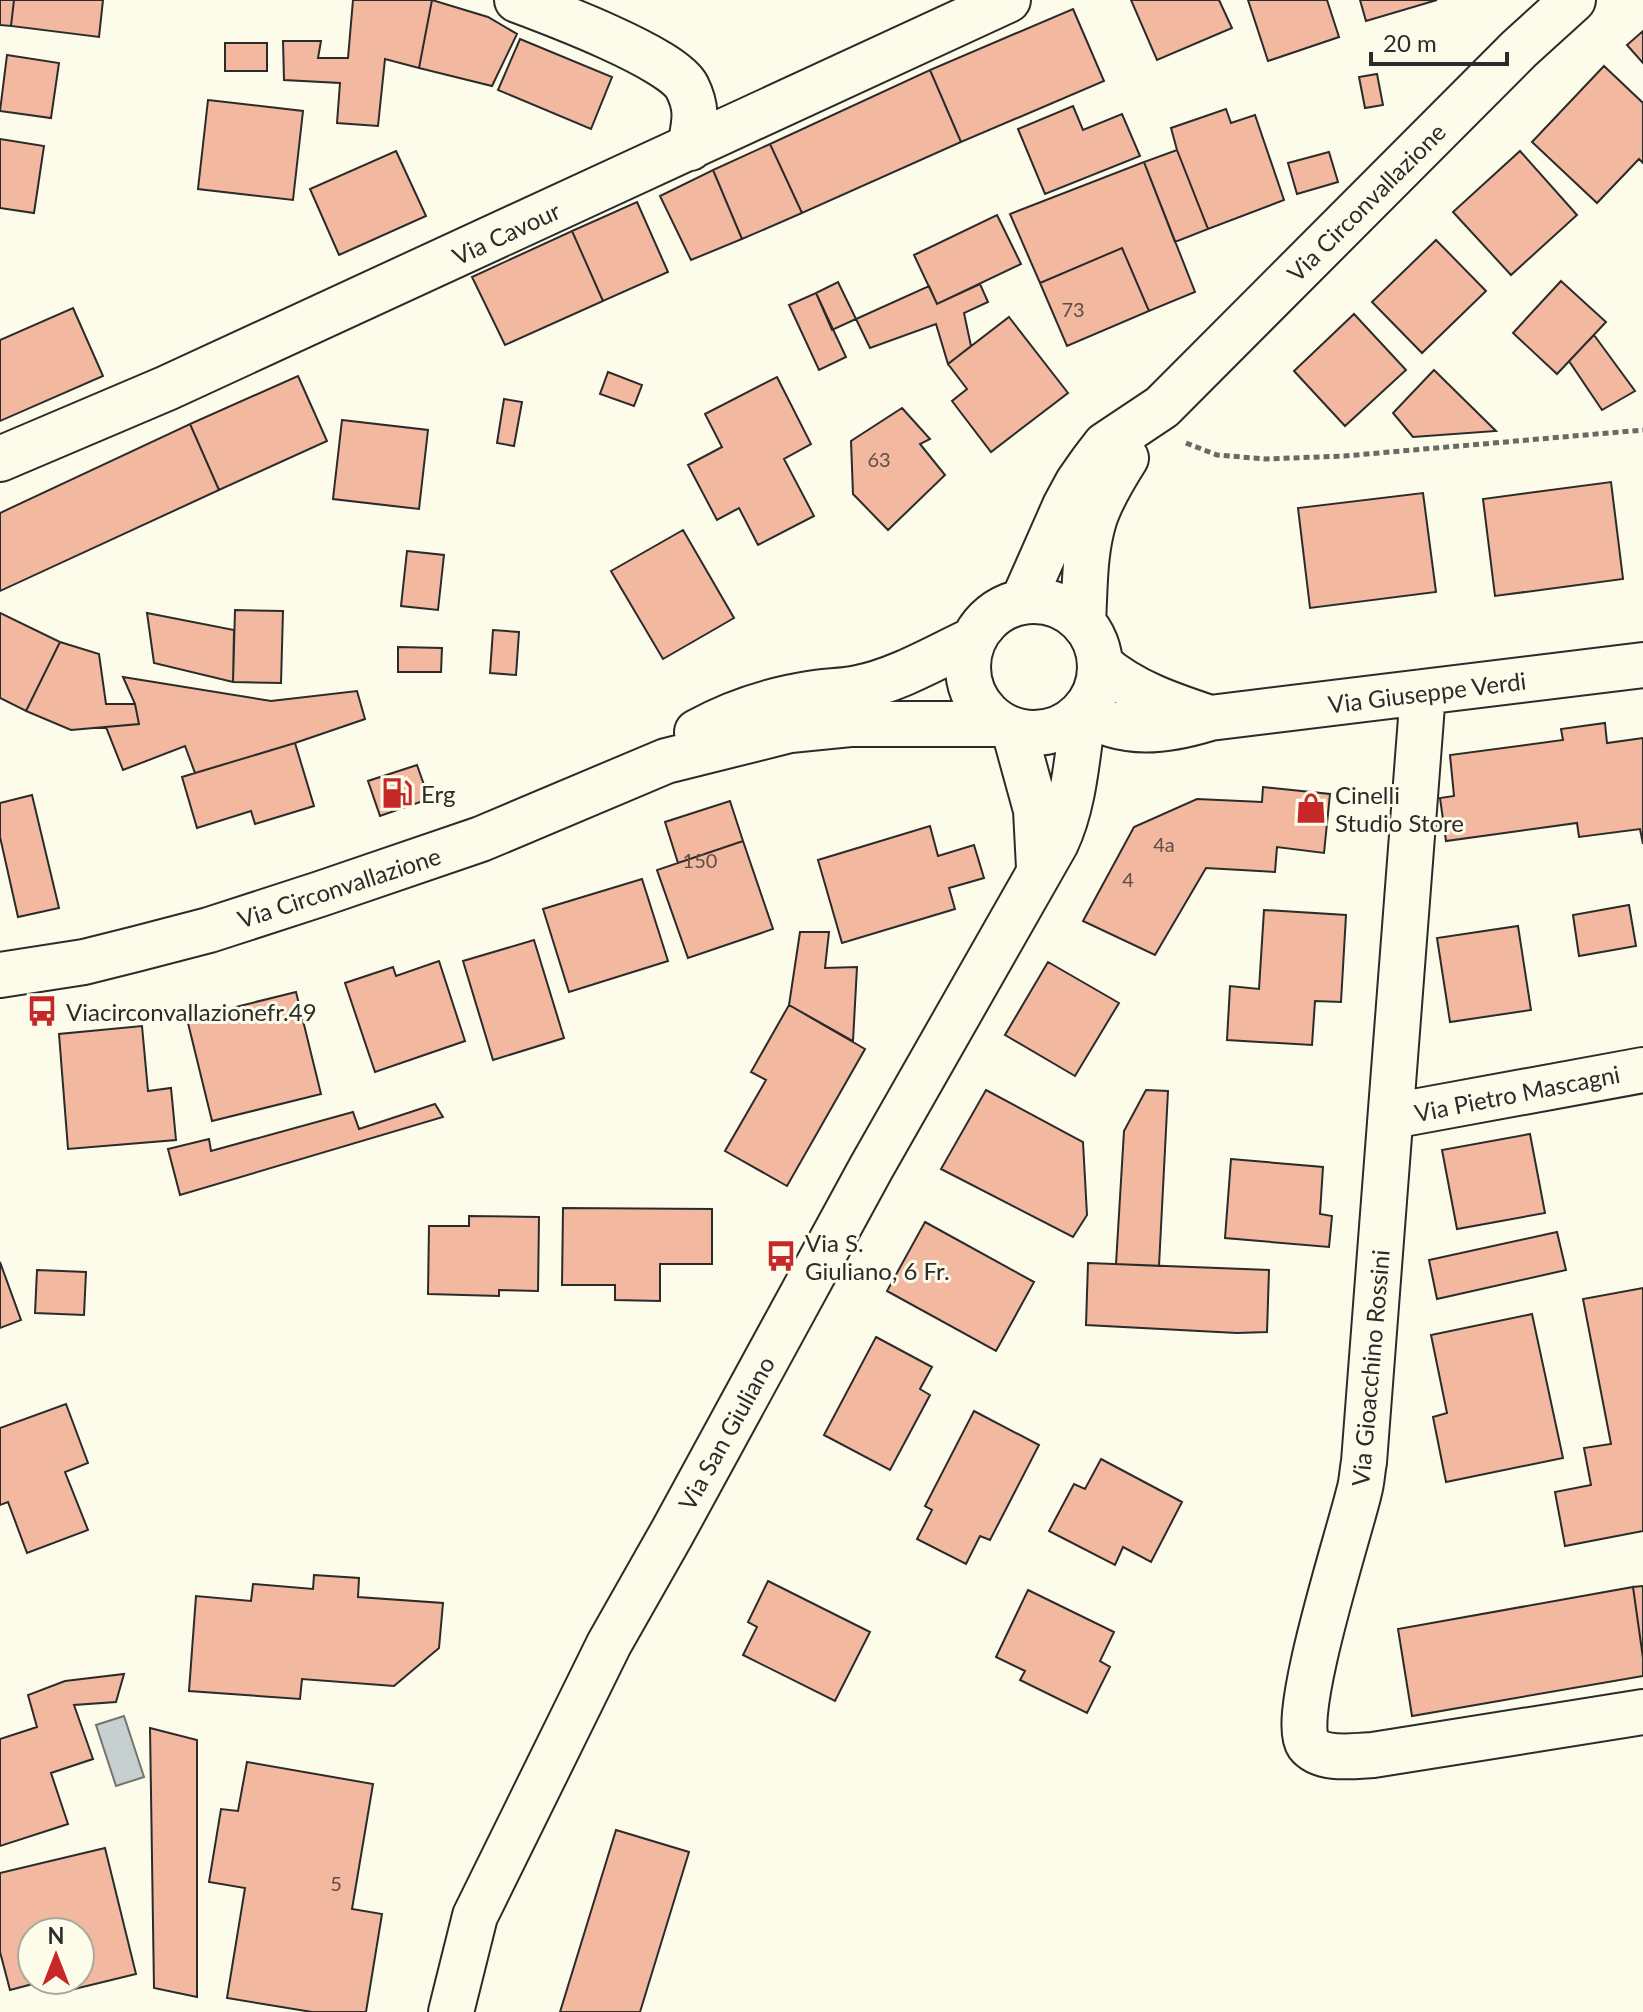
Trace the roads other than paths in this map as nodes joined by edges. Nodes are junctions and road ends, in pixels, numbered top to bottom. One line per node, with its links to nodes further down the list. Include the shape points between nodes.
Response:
1 (517, 0): 4 (main road, via 589,28 668,68 686,84 696,110)
2 (1008, 0): 4 (main road, Via Cavour)
3 (1573, 0): 5 (main road, Via Circonvallazione)
4 (690, 148): 6 (main road, Via Cavour)
5 (1156, 416): 7 (main road, Via Circonvallazione, via 1105,445 1092,462 1065,506); 8 (main road, Via Circonvallazione, via 1119,470 1095,518 1086,561)
6 (0, 459)
7 (1023, 601): 8 (main road, via 1049,602); 9 (main road, Via Circonvallazione, via 991,616)
8 (1083, 622): 10 (main road, Via Circonvallazione)
9 (973, 640): 15 (main road, via 967,666 973,693 979,705); 16 (main road, Via Circonvallazione, via 882,681 733,715 689,736)
10 (1101, 665): 13 (main road, via 1097,689); 14 (main road, Via Giuseppe Verdi, via 1133,688)
11 (1643, 665): 12 (main road, Via Giuseppe Verdi)
12 (1423, 692): 14 (main road, Via Giuseppe Verdi); 20 (main road, Via Gioacchino Rossini)
13 (1084, 711): 14 (main road, Via Giuseppe Verdi, via 1110,725 1142,730); 15 (main road, Via Circonvallazione, via 1044,733); 17 (main road, Via San Giuliano, via 1065,820)
14 (1210, 718)
15 (1007, 727): 16 (main road, Via Circonvallazione, via 850,724 790,730); 17 (main road, via 1036,810)
16 (666, 761): 18 (main road, Via Circonvallazione, via 481,839 209,930 84,962)
17 (1039, 871): 22 (main road, Via San Giuliano, via 609,1644 475,1916)
18 (0, 975)
19 (1643, 1070): 20 (main road, Via Pietro Mascagni)
20 (1392, 1116): 21 (main road, Via Gioacchino Rossini, via 1362,1475 1304,1713 1308,1744 1333,1756 1373,1755)
21 (1643, 1712)
22 (451, 2012)

